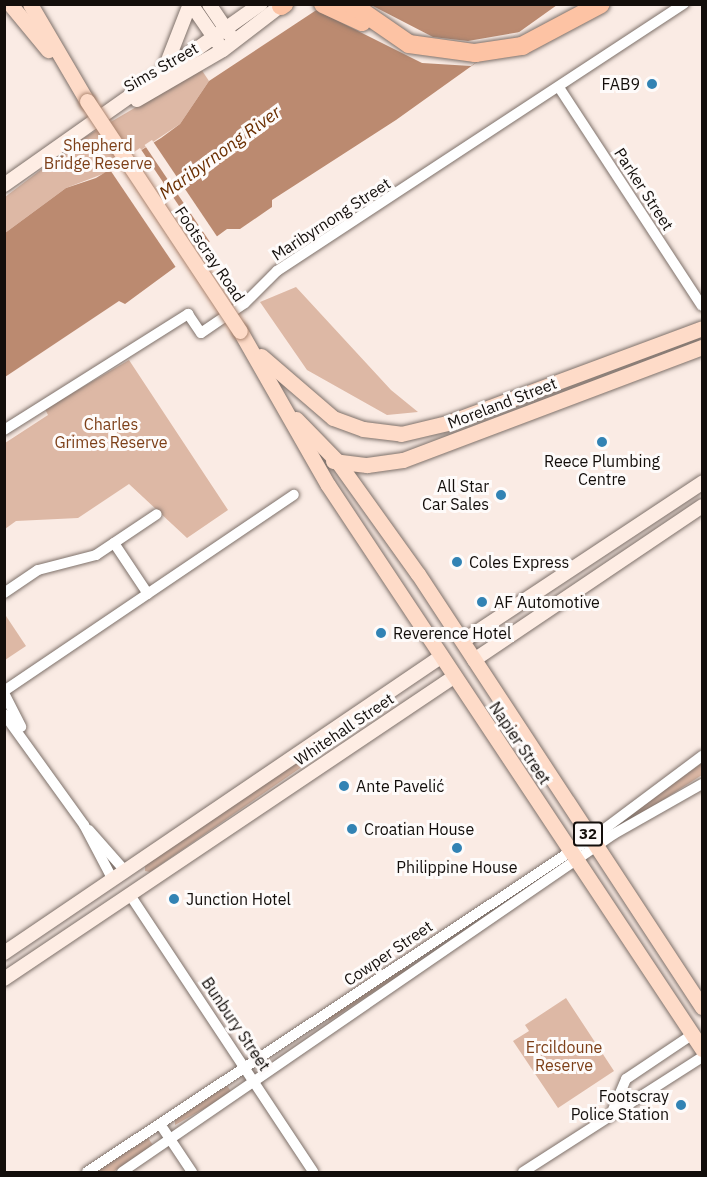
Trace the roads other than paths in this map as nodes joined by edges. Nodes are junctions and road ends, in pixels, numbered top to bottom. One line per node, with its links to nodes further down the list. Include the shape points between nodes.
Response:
1 (10, 4): 15 (main road, Footscray Road / 32)
2 (30, 4): 15 (main road, Footscray Road / 32)
3 (191, 4): 12 (main road, Sims Street); 16 (main road, via 183,33)
4 (209, 4): 12 (main road, Sims Street)
5 (241, 4): 6 (main road)
6 (259, 4): 12 (main road)
7 (323, 4): 13 (highway)
8 (351, 4): 13 (highway)
9 (601, 4): 13 (highway, via 545,37 500,50 437,52)
10 (684, 4): 17 (street, Maribyrnong Street)
11 (283, 5): 14 (main road)
12 (220, 33): 14 (main road, Sims Street); 16 (main road, Sims Street)
13 (396, 38)
14 (229, 46): 18 (main road, Sims Street)
15 (64, 68): 24 (main road, Footscray Road / 32, bridge)
16 (161, 75): 18 (main road, Sims Street)
17 (560, 89): 22 (street, Parker Street); 29 (street, Maribyrnong Street, via 270,276 245,303 201,333 188,314)
18 (102, 119): 19 (main road, Sims Street)
19 (50, 153): 20 (main road, Sims Street); 21 (main road, Sims Street)
20 (4, 177)
21 (4, 185)
22 (702, 306)
23 (702, 328): 26 (main road, Moreland Street)
24 (243, 336): 27 (main road, Footscray Road / 32); 28 (main road, Footscray Road)
25 (695, 348): 26 (main road, via 654,354 609,370); 31 (main road, Moreland Street, via 403,460 376,465)
26 (601, 363): 28 (main road, Moreland Street, via 415,432 374,432)
27 (287, 411): 30 (main road, Footscray Road / 32); 31 (main road, Footscray Road / 32)
28 (327, 414)
29 (4, 430)
30 (310, 455): 31 (main road, Moreland Street); 40 (main road, Napier Street / 32)
31 (337, 461): 39 (main road, Napier Street / 32)
32 (702, 483): 39 (main road, Whitehall Street)
33 (294, 495): 38 (street)
34 (702, 506): 41 (main road, Whitehall Street)
35 (157, 514): 36 (street)
36 (114, 543): 37 (street, via 96,555 38,570); 38 (street)
37 (4, 593)
38 (148, 594): 43 (street)
39 (463, 641): 40 (main road, Whitehall Street); 41 (main road, Napier Street / 32)
40 (442, 656): 42 (main road, Napier Street / 32); 44 (main road, Whitehall Street)
41 (474, 660): 42 (main road, Whitehall Street); 51 (main road, Napier Street / 32)
42 (455, 676): 45 (main road, Whitehall Street); 52 (main road, Napier Street / 32)
43 (6, 687): 47 (street, Bunbury Street)
44 (387, 693): 45 (main road); 53 (main road, Whitehall Street)
45 (400, 713): 56 (main road, Whitehall Street)
46 (4, 714): 47 (street, Bunbury Street)
47 (29, 743): 50 (street, Bunbury Street)
48 (702, 756): 51 (street, Cowper Street)
49 (702, 783): 51 (street, Cowper Street)
50 (84, 825): 53 (street, Bunbury Street); 54 (street, Bunbury Street)
51 (593, 842): 52 (street, Cowper Street); 62 (main road, Napier Street / 32)
52 (574, 856): 55 (street, Cowper Street); 57 (street, Cowper Street); 64 (main road, Napier Street / 32)
53 (126, 872): 54 (main road, Whitehall Street); 56 (main road, Bunbury Street)
54 (113, 880): 56 (main road, Bunbury Street); 58 (main road, Whitehall Street)
55 (505, 892): 57 (street); 59 (street, Cowper Street)
56 (130, 895): 61 (main road, Whitehall Street); 68 (street, Bunbury Street)
57 (515, 906): 60 (street, Cowper Street)
58 (4, 953)
59 (411, 955): 60 (street); 63 (street, Cowper Street)
60 (421, 970): 65 (street, Cowper Street)
61 (4, 979)
62 (702, 1007)
63 (316, 1019): 65 (street); 68 (street, Cowper Street)
64 (698, 1031): 66 (main road, Napier Street / 32); 70 (street, via 626,1079)
65 (327, 1034): 69 (street, Cowper Street)
66 (702, 1050)
67 (702, 1057): 70 (street)
68 (244, 1067): 69 (street, Bunbury Street); 71 (street, Cowper Street)
69 (255, 1083): 72 (street, Cowper Street); 76 (street, Bunbury Street)
70 (612, 1112): 77 (street)
71 (160, 1124): 72 (street); 73 (street, Cowper Street)
72 (171, 1140): 74 (street, Cowper Street); 75 (street)
73 (87, 1173)
74 (122, 1173)
75 (192, 1173)
76 (314, 1173)
77 (523, 1173)

